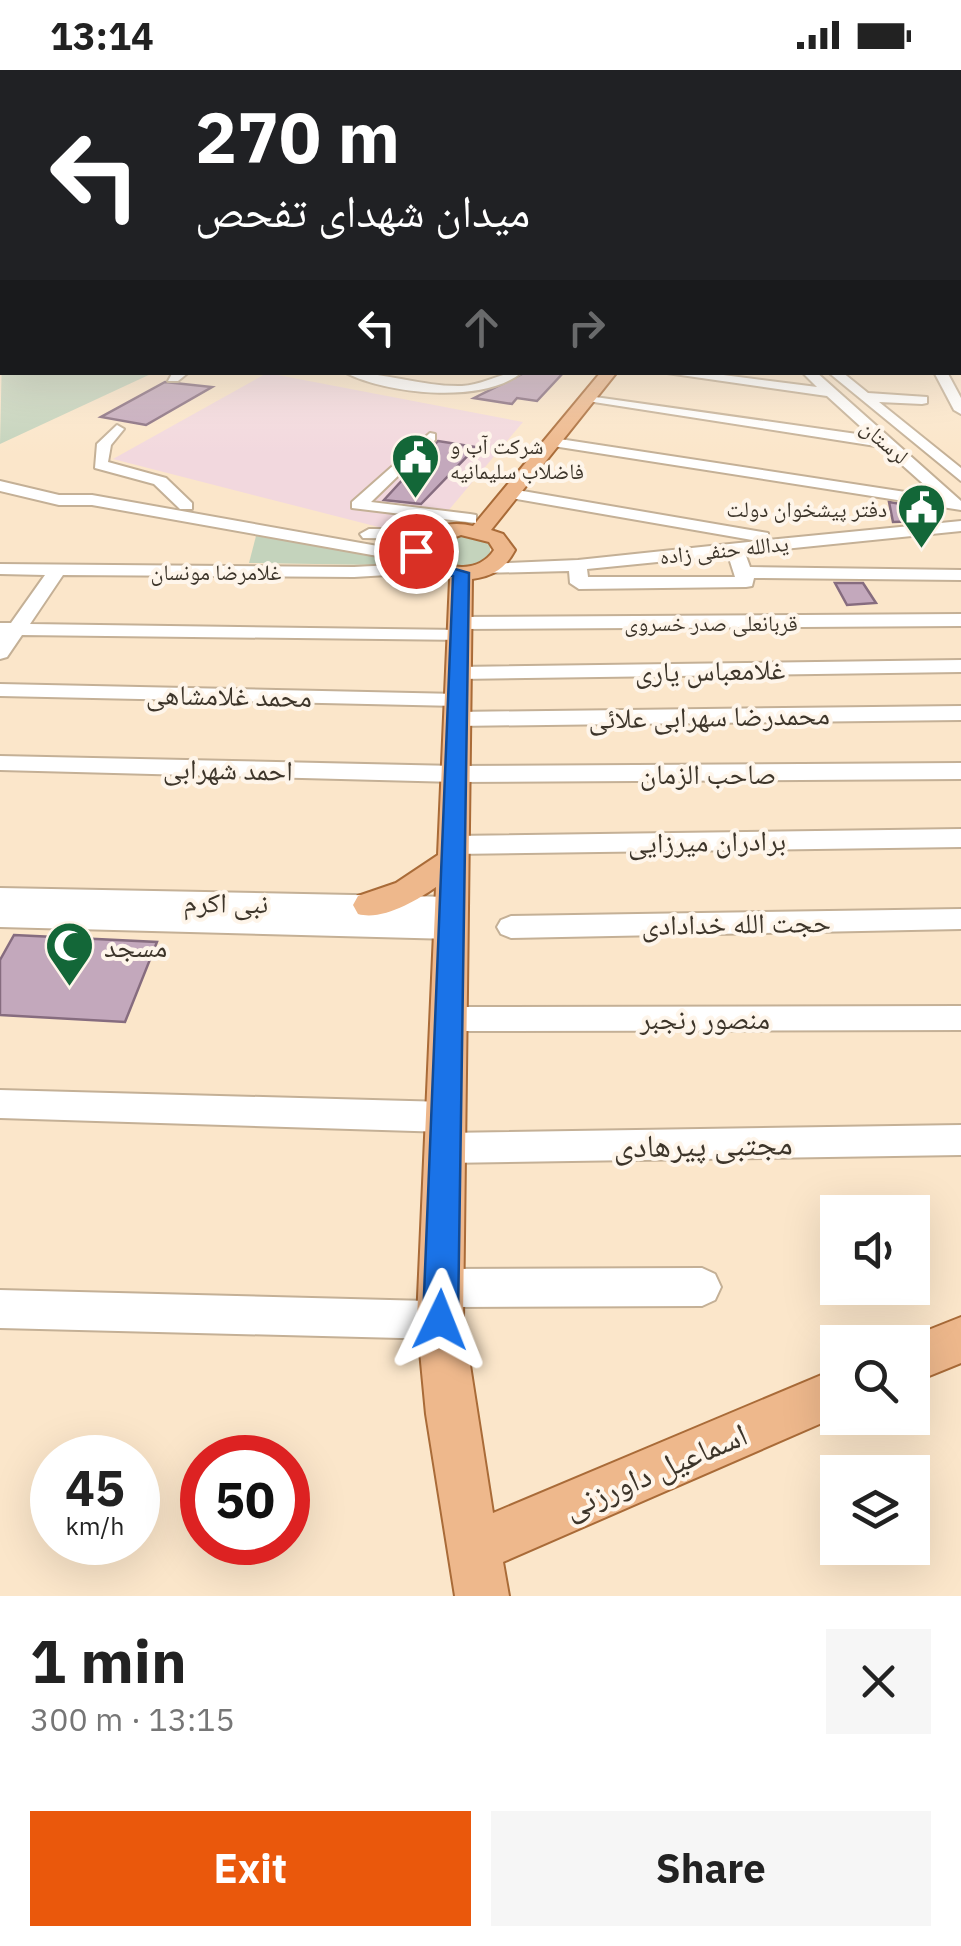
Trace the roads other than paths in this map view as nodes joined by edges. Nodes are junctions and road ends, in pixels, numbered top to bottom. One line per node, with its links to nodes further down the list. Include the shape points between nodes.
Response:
1 (513, 375): 7 (street, via 466,390)
2 (590, 375): 27 (main road)
3 (608, 375): 11 (main road)
4 (689, 375): 9 (street)
5 (811, 375): 9 (street, لرستان)
6 (838, 375): 10 (street, لرستان)
7 (400, 377)
8 (949, 381): 13 (street)
9 (832, 394): 17 (street, لرستان)
10 (864, 397): 12 (street); 18 (street, لرستان)
11 (588, 400): 16 (main road); 17 (street)
12 (922, 400)
13 (961, 410)
14 (117, 429): 24 (street, via 104,444 100,465 160,482)
15 (430, 437): 27 (street, via 358,505)
16 (553, 442): 20 (main road); 25 (street)
17 (887, 442): 25 (street, لرستان)
18 (961, 476)
19 (0, 486): 22 (street)
20 (510, 494): 27 (main road); 29 (street)
21 (0, 499): 22 (street)
22 (59, 500): 23 (street)
23 (92, 500): 24 (street, via 142,498); 31 (street)
24 (186, 506): 28 (street, via 370,534)
25 (958, 508)
26 (961, 526): 29 (street, یدالله حنفی زاده)
27 (470, 527): 28 (main road); 35 (main road, via 506,550 497,564)
28 (434, 534): 31 (main road, via 418,544)
29 (792, 542): 30 (street, یدالله حنفی زاده)
30 (734, 548): 32 (street, یدالله حنفی زاده); 36 (street)
31 (425, 563): 34 (street, غلامرضا مونسان, via 354,572); 35 (main road)
32 (578, 565): 35 (street, یدالله حنفی زاده); 36 (street, via 579,583 746,582)
33 (0, 569): 34 (street, غلامرضا مونسان)
34 (57, 570): 39 (street)
35 (474, 571): 40 (main road)
36 (742, 572): 37 (street)
37 (961, 575)
38 (961, 620): 40 (street, قربانعلی صدر خسروی)
39 (8, 629): 40 (street, قربانعلی صدر خسروی); 41 (street)
40 (460, 629): 44 (main road)
41 (0, 654)
42 (961, 666): 44 (street, غلامعباس یاری)
43 (0, 690): 44 (street, محمد غلامشاهی)
44 (458, 698): 45 (street, محمدرضا سهرابی علائی); 48 (main road)
45 (961, 714)
46 (0, 764): 48 (street, احمد شهرابی)
47 (961, 771): 48 (street, صاحب الزمان)
48 (456, 774): 50 (main road)
49 (961, 838): 50 (street, برادران میرزایی)
50 (454, 853): 52 (main road, via 416,886); 54 (main road)
51 (0, 898): 52 (street, نبی اکرم)
52 (369, 905): 54 (street, نبی اکرم)
53 (0, 917): 54 (street, نبی اکرم)
54 (452, 917): 57 (main road)
55 (961, 919): 56 (street, حجت الله خدادادی)
56 (511, 927)
57 (449, 1018): 58 (street, منصور رنجبر); 60 (main road)
58 (961, 1018)
59 (0, 1104): 60 (street, مجتبی پیرهادی)
60 (446, 1132): 61 (street, مجتبی پیرهادی); 63 (main road)
61 (961, 1140)
62 (702, 1287): 63 (street)
63 (441, 1304): 64 (street); 68 (main road, via 450,1414)
64 (0, 1309)
65 (961, 1340): 66 (main road)
66 (930, 1353)
67 (820, 1401): 68 (main road, اسماعیل داورزنی)
68 (477, 1572)

